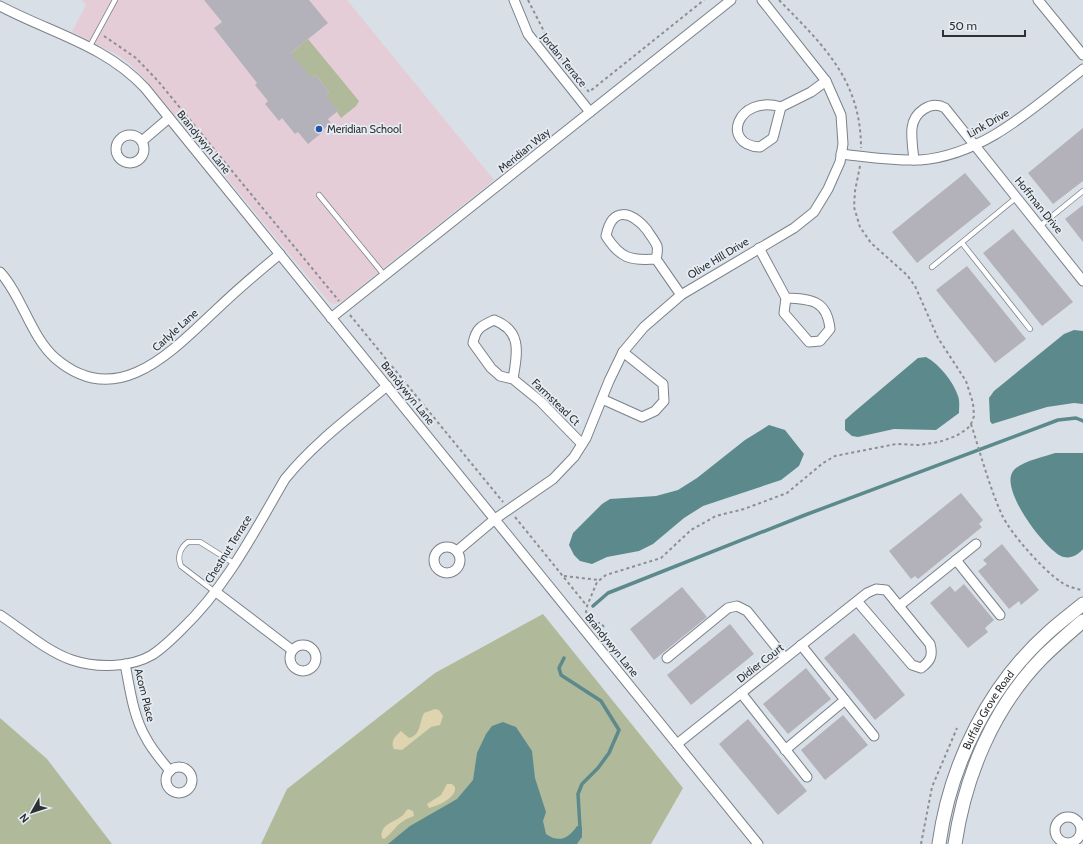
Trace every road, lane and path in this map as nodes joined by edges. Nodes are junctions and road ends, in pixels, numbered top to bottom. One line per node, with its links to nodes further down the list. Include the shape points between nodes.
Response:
1 (115, 0): 10 (lane)
2 (514, 0): 15 (street, Jordan Terrace, via 528,34)
3 (528, 0): 4 (path, via 552,47 589,92)
4 (704, 0)
5 (730, 0): 15 (street, Meridian Way)
6 (762, 0): 13 (street, Olive Hill Drive)
7 (779, 0): 20 (path, via 843,73 854,96 860,122)
8 (1038, 0): 11 (street)
9 (0, 8): 10 (street, Brandywyn Lane)
10 (90, 46): 16 (street, Brandywyn Lane, via 132,74)
11 (1083, 55)
12 (1083, 68): 18 (street, Link Drive, via 1001,131)
13 (826, 82): 14 (street); 19 (street, Olive Hill Drive, via 841,115)
14 (781, 107): 14 (street, via 769,103 752,109 738,120 738,133 747,144 760,148 773,138)
15 (590, 112): 32 (street, Meridian Way)
16 (169, 118): 17 (street); 28 (street, Brandywyn Lane)
17 (142, 141)
18 (975, 146): 21 (street, Link Drive); 21 (street, Hoffman Drive, via 949,111 933,105 921,111 912,125); 24 (street, Hoffman Drive)
19 (841, 154): 20 (street, Link Drive); 27 (street, Olive Hill Drive, via 828,189 814,212 794,228)
20 (861, 156): 21 (street, Link Drive); 42 (path, via 854,207 860,227 871,243 907,275 915,286 938,338 966,381 973,403 974,416)
21 (914, 160)
22 (1083, 191): 25 (lane)
23 (319, 195): 32 (lane)
24 (1017, 197): 25 (street, Hoffman Drive); 26 (lane)
25 (1040, 226): 33 (street, Hoffman Drive)
26 (962, 243): 30 (lane); 37 (lane)
27 (759, 248): 34 (street, Olive Hill Drive); 35 (street)
28 (280, 254): 31 (street, Carlyle Lane, via 167,355 150,367 112,379 84,375 67,368 54,357); 36 (street, Brandywyn Lane)
29 (656, 259): 29 (street, via 657,246 639,222 632,216 615,216 608,224 606,236 613,247 632,259); 34 (street)
30 (932, 267)
31 (0, 272)
32 (385, 276): 36 (street, Meridian Way)
33 (1083, 281)
34 (681, 295): 38 (street, Olive Hill Drive, via 644,327)
35 (786, 298): 35 (street, via 784,312 799,331 809,342 820,341 830,329 829,315 818,303)
36 (332, 318): 40 (street, Brandywyn Lane)
37 (1030, 329)
38 (623, 352): 41 (street, Olive Hill Drive); 41 (street, via 663,384 664,401 655,412 642,417)
39 (514, 379): 39 (street, Farmstead Ct, via 500,376 473,343 475,333 483,325 494,320 504,324 517,343); 43 (street, Farmstead Ct, via 540,401)
40 (387, 386): 44 (street, Brandywyn Lane); 48 (street, Chestnut Terrace, via 314,446 296,465 285,479)
41 (602, 399): 43 (street, Olive Hill Drive)
42 (971, 424): 50 (path, via 956,436 939,442 919,445 896,444 835,456 787,493 716,516 691,530 661,558 619,570); 51 (path, via 987,478 1003,516 1034,558 1062,583)
43 (582, 444): 44 (street, Olive Hill Drive, via 574,457 553,479)
44 (495, 519): 46 (street, Olive Hill Drive); 69 (street, Brandywyn Lane)
45 (976, 544): 47 (street)
46 (457, 551)
47 (956, 560): 55 (street); 57 (street)
48 (235, 564): 52 (street, Chestnut Terrace); 52 (lane, via 200,542 190,541 181,550 181,566)
49 (563, 576): 50 (path)
50 (599, 580): 59 (path, via 586,612 595,623 601,623)
51 (1081, 590)
52 (216, 592): 61 (street); 64 (street, Chestnut Terrace, via 171,640 152,655)
53 (857, 600): 55 (street, Didier Court, via 876,589 886,590); 55 (street, Didier Court, via 912,666 921,668 929,662 932,653 930,644); 60 (street, Didier Court)
54 (1083, 604): 75 (main road, Buffalo Grove Road, via 1049,631 1028,653 997,692 978,722 947,801)
55 (899, 606)
56 (0, 615): 64 (street, Chestnut Terrace, via 58,654 72,660 107,666)
57 (1000, 615)
58 (1083, 621): 76 (main road, Buffalo Grove Road, via 1042,659 1002,710 974,765 959,816)
59 (604, 627)
60 (801, 646): 63 (street, Didier Court); 66 (street)
61 (292, 650)
62 (668, 658): 63 (street, via 728,608 737,606 748,611)
63 (785, 658): 65 (street, Didier Court)
64 (125, 664): 71 (street, Acorn Place, via 139,726)
65 (741, 693): 69 (street, Didier Court); 70 (street)
66 (845, 700): 68 (street); 70 (street)
67 (957, 728): 74 (path, via 932,787)
68 (874, 736)
69 (677, 744): 73 (street, Brandywyn Lane)
70 (786, 750): 72 (street)
71 (170, 771)
72 (807, 777)
73 (756, 843)
74 (921, 844)
75 (939, 844)
76 (955, 844)

